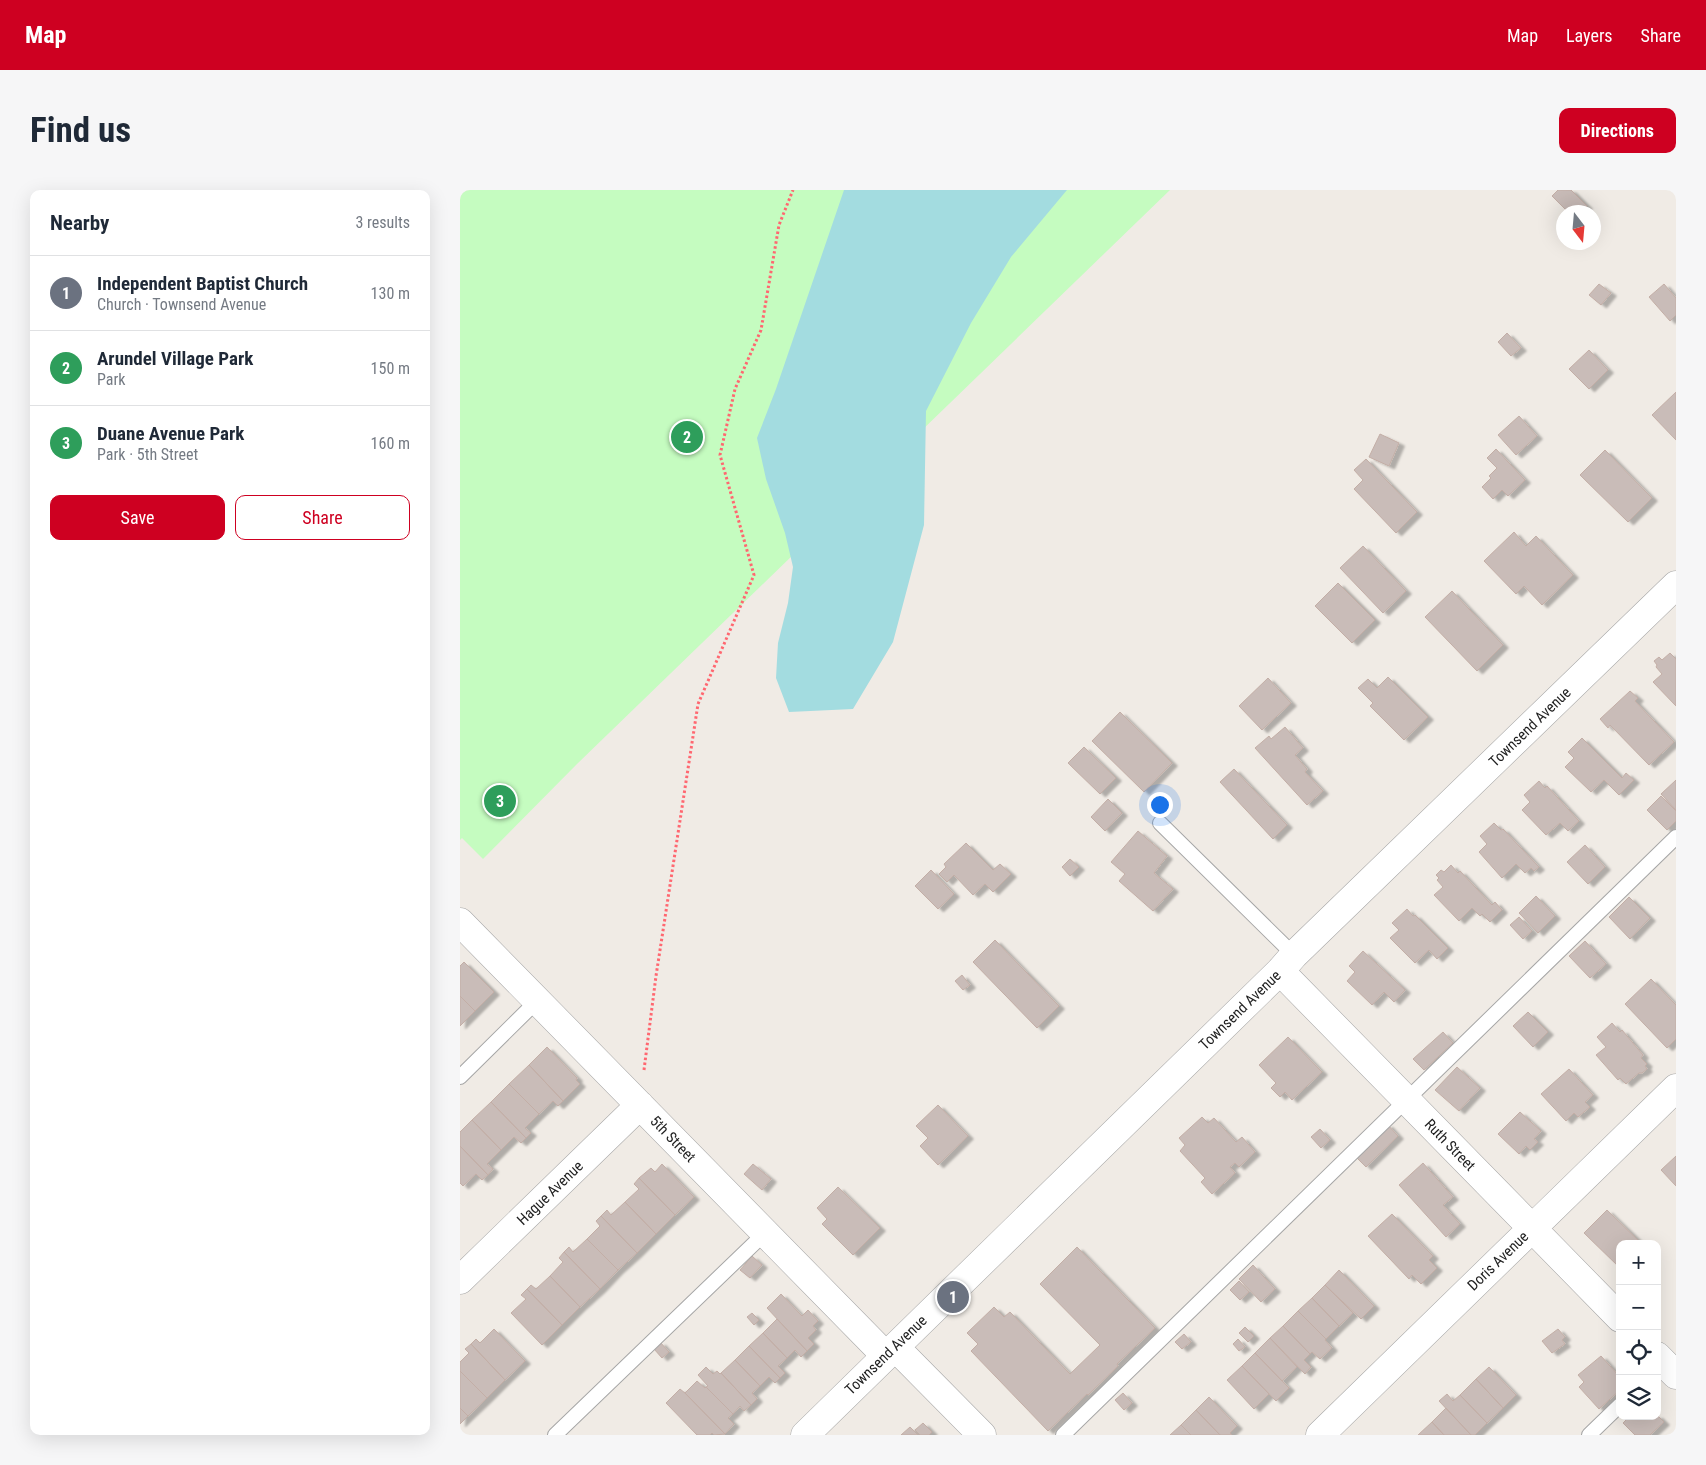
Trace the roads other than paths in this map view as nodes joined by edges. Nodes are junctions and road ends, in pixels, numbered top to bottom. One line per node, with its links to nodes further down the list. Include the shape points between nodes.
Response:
1 (1673, 595): 5 (street, Townsend Avenue)
2 (1160, 823): 5 (lane)
3 (1676, 837): 9 (lane)
4 (460, 922): 6 (street, 5th Street)
5 (1287, 963): 9 (street, Ruth Street); 15 (street, Townsend Avenue)
6 (537, 1001): 7 (lane); 10 (street, 5th Street)
7 (460, 1077)
8 (1676, 1088): 11 (street, Doris Avenue)
9 (1406, 1100): 11 (street, Ruth Street); 20 (lane)
10 (640, 1106): 12 (street, 5th Street); 13 (street, Hague Avenue)
11 (1532, 1228): 14 (street, Ruth Street); 21 (street, Doris Avenue)
12 (765, 1233): 15 (street, 5th Street); 17 (lane)
13 (460, 1280)
14 (1616, 1314)
15 (890, 1351): 18 (street, Townsend Avenue); 19 (street, 5th Street)
16 (1616, 1409): 22 (lane)
17 (554, 1435)
18 (804, 1435)
19 (982, 1435)
20 (1063, 1435)
21 (1320, 1435)
22 (1590, 1435)

